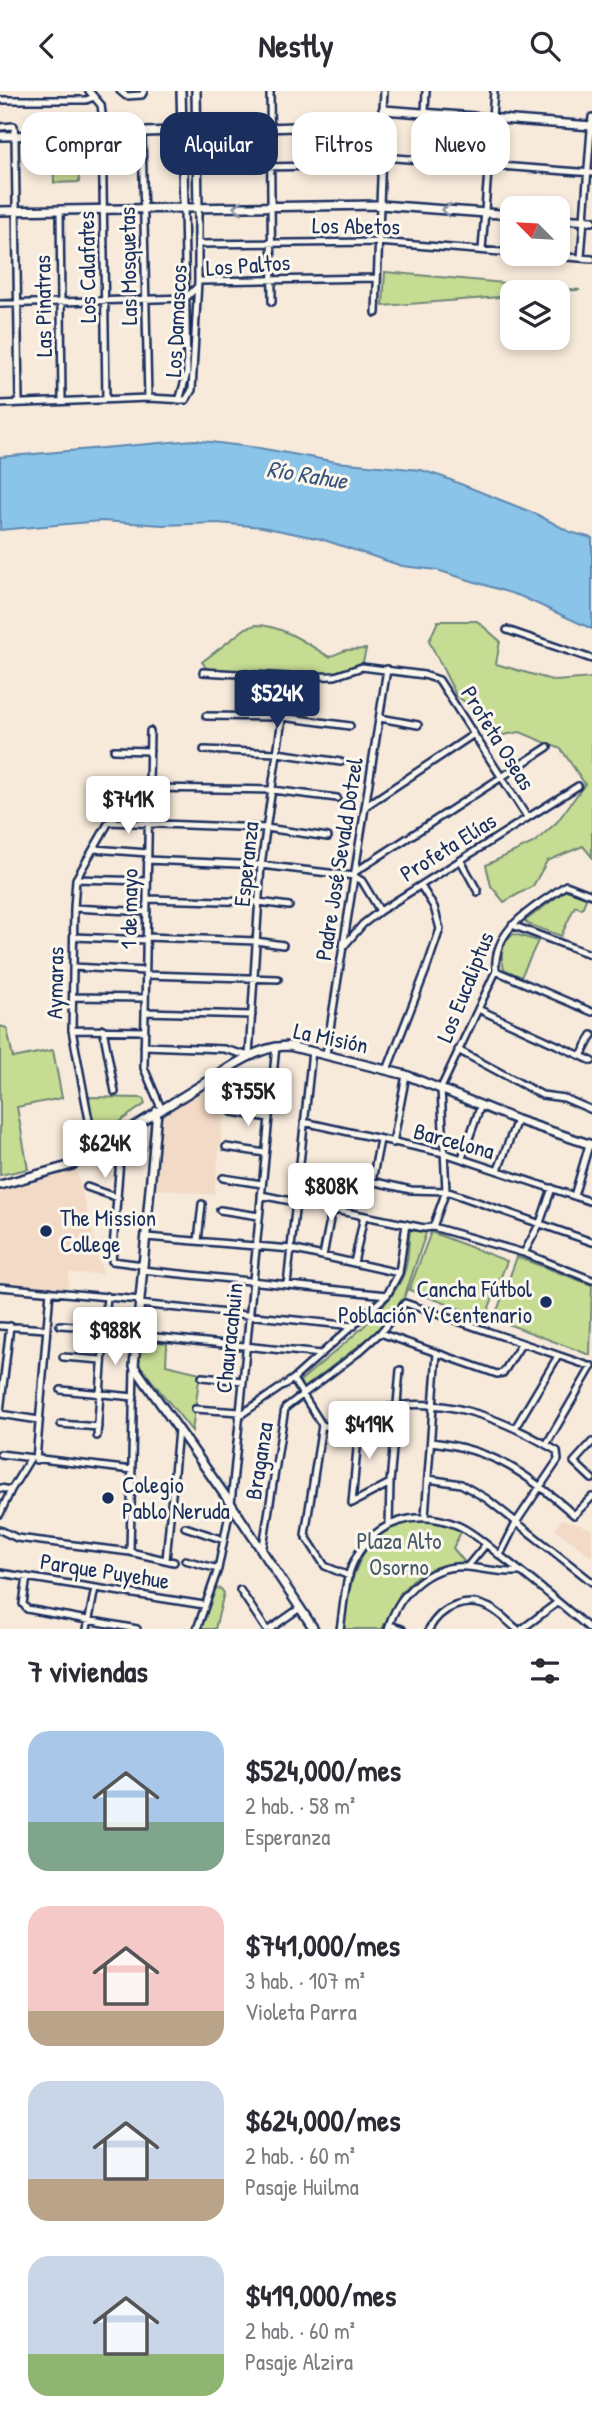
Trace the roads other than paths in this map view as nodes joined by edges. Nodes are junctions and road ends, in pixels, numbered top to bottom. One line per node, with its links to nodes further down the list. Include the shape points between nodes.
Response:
1 (89, 91): 10 (street)
2 (120, 91): 3 (street, via 126,96)
3 (144, 91)
4 (181, 91): 14 (street, Los Damascos)
5 (196, 91): 15 (street, Los Damascos)
6 (270, 91): 16 (street)
7 (384, 91): 12 (street)
8 (426, 91): 18 (street)
9 (494, 91): 19 (street)
10 (94, 97): 11 (street); 13 (street, Los Calafates)
11 (0, 100)
12 (383, 110): 17 (street)
13 (101, 112)
14 (182, 112)
15 (197, 112)
16 (270, 112)
17 (411, 112)
18 (425, 112)
19 (492, 112)
20 (592, 117): 22 (street)
21 (510, 119): 22 (street)
22 (592, 126): 28 (street)
23 (0, 127): 25 (street, via 14,126)
24 (0, 136): 25 (street)
25 (15, 136): 26 (street); 44 (street)
26 (21, 136)
27 (510, 168): 28 (street)
28 (590, 173): 48 (street)
29 (104, 175): 41 (street, Los Calafates)
30 (143, 175): 38 (street, Las Mosquetas)
31 (183, 175): 39 (street, Los Damascos)
32 (198, 175): 40 (street, Los Damascos)
33 (271, 175): 37 (street)
34 (381, 175): 36 (street)
35 (487, 175): 45 (street)
36 (380, 205): 37 (street); 45 (street, one-way to 36); 49 (street)
37 (271, 206): 40 (street, one-way to 40); 50 (street)
38 (144, 208): 39 (street); 41 (street); 61 (street, Las Mosquetas)
39 (184, 208): 40 (street); 60 (street, Los Damascos)
40 (198, 208): 51 (street, Los Damascos)
41 (104, 209): 42 (street); 62 (street, Los Calafates)
42 (60, 210): 44 (street); 63 (street, Las Pinatras)
43 (0, 211): 44 (street)
44 (16, 211): 66 (street)
45 (485, 213): 46 (street); 52 (street)
46 (500, 214)
47 (570, 220): 48 (street)
48 (588, 221): 55 (street)
49 (378, 242): 50 (street, Los Abetos); 52 (street, Los Abetos); 57 (street)
50 (272, 243): 51 (street, Los Abetos); 58 (street)
51 (198, 244): 59 (street, Los Damascos)
52 (482, 250): 53 (street, Los Abetos)
53 (500, 252)
54 (570, 256): 55 (street)
55 (581, 257): 56 (street)
56 (592, 259)
57 (377, 278): 58 (street, Los Paltos); 67 (street)
58 (272, 280): 59 (street, Los Paltos); 64 (street)
59 (198, 281): 60 (street, Los Paltos); 71 (street, Los Damascos, via 192,390 186,400)
60 (186, 298): 61 (street, Los Paltos); 71 (street, Los Damascos, via 187,373)
61 (146, 300): 62 (street, Los Paltos); 68 (street, Las Mosquetas)
62 (105, 301): 63 (street, Los Paltos); 69 (street, Los Calafates)
63 (61, 302): 66 (street, Los Paltos); 70 (street, Las Pinatras)
64 (272, 302)
65 (0, 304): 66 (street, Los Paltos)
66 (17, 304): 72 (street)
67 (376, 313)
68 (148, 398): 69 (street); 71 (street)
69 (106, 399): 70 (street)
70 (62, 401): 72 (street)
71 (179, 401)
72 (19, 402): 73 (street)
73 (0, 404)
74 (507, 630): 75 (street)
75 (592, 659)
76 (387, 669): 78 (street, Profeta Oseas, via 362,667 335,676); 81 (street, Padre José Sevald Dotzel); 85 (street, Profeta Oseas, via 439,680)
77 (203, 672): 78 (street, Profeta Oseas)
78 (288, 677): 80 (street, Esperanza)
79 (206, 716): 80 (street)
80 (282, 717): 83 (street); 90 (street, Esperanza)
81 (380, 718): 82 (street); 98 (street, Padre José Sevald Dotzel)
82 (418, 725)
83 (350, 726)
84 (150, 731): 89 (street, 1 de mayo)
85 (474, 734): 92 (street, Profeta Oseas); 98 (street)
86 (548, 747): 92 (street)
87 (114, 750): 89 (street)
88 (204, 750): 90 (street)
89 (149, 751): 95 (street, 1 de mayo)
90 (277, 753): 91 (street); 96 (street, Esperanza)
91 (341, 762)
92 (502, 777): 99 (street, Profeta Oseas); 107 (street)
93 (110, 785): 95 (street)
94 (578, 786): 99 (street, Profeta Elías)
95 (149, 787): 96 (street); 100 (street, 1 de mayo)
96 (272, 790): 97 (street); 101 (street, Esperanza)
97 (337, 798)
98 (366, 806): 107 (street, Padre José Sevald Dotzel)
99 (527, 817): 105 (street, Profeta Elías)
100 (148, 824): 101 (street); 103 (street, Aymaras, via 109,822); 104 (street, 1 de mayo)
101 (266, 828): 102 (street); 106 (street, Esperanza)
102 (328, 837)
103 (94, 849): 104 (street); 108 (street, Aymaras)
104 (148, 857): 106 (street); 109 (street, 1 de mayo)
105 (461, 861): 110 (street, Profeta Elías); 111 (street)
106 (261, 865): 107 (street); 114 (street, Esperanza)
107 (355, 874): 117 (street); 124 (street, Padre José Sevald Dotzel)
108 (76, 879): 109 (street); 116 (street, Aymaras)
109 (147, 881): 113 (street, 1 de mayo)
110 (421, 886): 117 (street, Profeta Elías); 151 (street, via 440,929)
111 (478, 892)
112 (592, 895): 119 (street, Los Eucaliptus, via 566,885)
113 (147, 899): 114 (street); 118 (street, 1 de mayo)
114 (259, 902): 115 (street); 122 (street, Esperanza)
115 (289, 906)
116 (74, 908): 118 (street); 120 (street, Aymaras)
117 (380, 911): 124 (street, Profeta Elías)
118 (147, 912): 121 (street, 1 de mayo)
119 (512, 925): 125 (street); 127 (street, Los Eucaliptus, via 498,946)
120 (74, 937): 121 (street); 126 (street, Aymaras)
121 (146, 938): 122 (street); 128 (street, 1 de mayo)
122 (256, 941): 123 (street); 129 (street, Esperanza)
123 (283, 945)
124 (343, 947): 146 (street, Padre José Sevald Dotzel)
125 (592, 955)
126 (73, 967): 128 (street); 131 (street, Aymaras)
127 (496, 971): 133 (street, Los Eucaliptus); 134 (street)
128 (146, 973): 129 (street); 132 (street, 1 de mayo)
129 (254, 978): 130 (street); 136 (street, Esperanza)
130 (278, 979)
131 (73, 997): 132 (street); 137 (street, Aymaras)
132 (145, 998): 135 (street, 1 de mayo)
133 (478, 1009): 144 (street, Los Eucaliptus); 148 (street)
134 (592, 1011)
135 (145, 1012): 136 (street); 139 (street, 1 de mayo)
136 (252, 1015): 147 (street, Esperanza)
137 (72, 1030): 138 (street); 168 (street, Aymaras)
138 (103, 1030): 139 (street); 154 (street)
139 (145, 1031): 141 (street, 1 de mayo)
140 (592, 1034): 148 (street)
141 (144, 1046): 143 (street); 156 (street, 1 de mayo, via 144,1068)
142 (276, 1046): 145 (street, La Misión); 147 (street, La Misión); 159 (street, Chauracahuin)
143 (224, 1049): 147 (street); 150 (street, via 233,1057)
144 (458, 1050): 153 (street, Los Eucaliptus); 157 (street, via 542,1095)
145 (312, 1051): 146 (street, La Misión); 161 (street)
146 (326, 1055): 151 (street, La Misión)
147 (249, 1056): 150 (street, La Misión)
148 (581, 1056): 149 (street)
149 (592, 1061)
150 (232, 1066): 156 (street, La Misión)
151 (387, 1070): 152 (street, La Misión)
152 (406, 1075): 153 (street, La Misión); 165 (street)
153 (441, 1088): 155 (street, La Misión); 171 (street)
154 (115, 1092)
155 (481, 1105): 160 (street, La Misión); 172 (street)
156 (159, 1109): 162 (street, La Misión); 195 (street)
157 (592, 1110)
158 (232, 1112): 159 (street)
159 (269, 1118): 170 (street, Chauracahuin)
160 (517, 1120): 166 (street, La Misión); 173 (street)
161 (304, 1122): 164 (street, Barcelona); 185 (street)
162 (122, 1134): 163 (street, La Misión); 169 (street)
163 (113, 1140): 168 (street, La Misión); 169 (street)
164 (380, 1140): 165 (street, Barcelona); 176 (street)
165 (393, 1143): 171 (street, Barcelona)
166 (591, 1145): 183 (street)
167 (226, 1147): 170 (street)
168 (95, 1151): 178 (street, La Misión, via 72,1165)
169 (122, 1151): 184 (street)
170 (265, 1153): 177 (street, Chauracahuin)
171 (444, 1153): 172 (street, Barcelona); 181 (street)
172 (462, 1158): 173 (street, Barcelona)
173 (498, 1170): 180 (street, Barcelona)
174 (335, 1173): 176 (street)
175 (223, 1178): 177 (street)
176 (372, 1181): 181 (street, via 411,1190)
177 (262, 1184): 182 (street, Chauracahuin)
178 (0, 1185)
179 (86, 1187): 184 (street)
180 (552, 1188): 183 (street, Barcelona); 192 (street)
181 (446, 1191): 192 (street); 194 (street)
182 (261, 1195): 185 (street); 190 (street, Chauracahuin)
183 (573, 1196): 186 (street, Barcelona)
184 (118, 1198): 203 (street, via 112,1261)
185 (296, 1202): 188 (street); 199 (street)
186 (592, 1202)
187 (202, 1204): 196 (street)
188 (332, 1209): 191 (street); 201 (street)
189 (219, 1210): 190 (street)
190 (259, 1216): 198 (street, Chauracahuin)
191 (364, 1216): 193 (street); 202 (street)
192 (540, 1223): 197 (street); 200 (street)
193 (406, 1224): 194 (street); 204 (street)
194 (433, 1227): 200 (street)
195 (146, 1237): 196 (street); 203 (street)
196 (198, 1241): 198 (street)
197 (592, 1241)
198 (256, 1245): 199 (street); 206 (street, Chauracahuin)
199 (291, 1249): 201 (street); 207 (street)
200 (524, 1253): 205 (street)
201 (323, 1256): 202 (street)
202 (354, 1263): 204 (street)
203 (143, 1268): 206 (street); 212 (street)
204 (400, 1273): 210 (street)
205 (592, 1280)
206 (253, 1281): 207 (street); 213 (street, Chauracahuin)
207 (287, 1285): 210 (street)
208 (0, 1287): 209 (street)
209 (50, 1291): 211 (street); 219 (street)
210 (387, 1295): 217 (street)
211 (107, 1296): 212 (street); 218 (street)
212 (140, 1302): 213 (street); 221 (street)
213 (249, 1315): 217 (street); 223 (street, Chauracahuin)
214 (60, 1325): 218 (street)
215 (0, 1326): 216 (street)
216 (10, 1326): 219 (street); 243 (street)
217 (354, 1326): 225 (street)
218 (105, 1328): 228 (street)
219 (46, 1329): 246 (street)
220 (380, 1333): 222 (street, Braganza, via 405,1303); 224 (street); 238 (street, Braganza)
221 (137, 1335): 223 (street); 229 (street)
222 (522, 1343): 224 (street, via 503,1373 497,1374); 226 (street)
223 (246, 1347): 225 (street); 235 (street, Chauracahuin)
224 (437, 1353): 240 (street)
225 (321, 1354): 234 (street)
226 (558, 1356): 230 (street); 250 (street)
227 (63, 1357): 228 (street)
228 (102, 1360): 237 (street)
229 (134, 1366): 239 (street); 251 (street)
230 (592, 1367): 232 (street)
231 (400, 1370): 241 (street)
232 (590, 1375): 255 (street)
233 (202, 1377): 235 (street)
234 (293, 1379): 238 (street); 244 (street)
235 (243, 1381): 244 (street, Chauracahuin)
236 (61, 1390): 237 (street)
237 (100, 1394): 239 (street); 249 (street)
238 (301, 1394): 248 (street); 276 (street, Braganza, via 284,1411)
239 (134, 1397): 258 (street)
240 (433, 1405): 241 (street); 250 (street, via 479,1413); 254 (street)
241 (398, 1406): 245 (street); 261 (street)
242 (195, 1409): 244 (street)
243 (0, 1413): 246 (street)
244 (239, 1414): 266 (street, Chauracahuin)
245 (360, 1416): 248 (street, via 329,1427); 261 (street, via 352,1503)
246 (39, 1420): 257 (street)
247 (61, 1424): 249 (street)
248 (322, 1425): 285 (street, via 305,1535 325,1566)
249 (98, 1427): 252 (street)
250 (515, 1428): 255 (street)
251 (178, 1430): 266 (street); 278 (street)
252 (97, 1436)
253 (592, 1442): 260 (street, via 574,1462)
254 (431, 1443): 259 (street); 262 (street, via 473,1449)
255 (547, 1445): 262 (street, via 557,1451 558,1460)
256 (0, 1454): 257 (street)
257 (33, 1459): 258 (street); 264 (street)
258 (132, 1470): 275 (street)
259 (428, 1479): 268 (street); 269 (street, via 461,1484)
260 (592, 1479)
261 (390, 1483): 270 (street)
262 (540, 1485): 265 (street, via 575,1515); 269 (street)
263 (0, 1488): 264 (street)
264 (10, 1490): 267 (street)
265 (592, 1497)
266 (230, 1504): 273 (street, Chauracahuin); 276 (street)
267 (0, 1514)
268 (425, 1517): 270 (street); 274 (street, via 457,1525)
269 (517, 1521): 277 (street); 287 (street)
270 (389, 1525): 285 (street, via 362,1547)
271 (185, 1527): 273 (street)
272 (0, 1530): 275 (street, via 18,1538)
273 (224, 1540): 282 (street, Chauracahuin)
274 (486, 1544): 277 (street); 281 (street)
275 (130, 1552): 278 (street)
276 (262, 1553): 292 (street)
277 (500, 1555): 283 (street)
278 (166, 1560): 280 (street)
279 (185, 1560): 282 (street)
280 (174, 1562)
281 (467, 1567): 283 (street); 294 (street, via 443,1570 420,1581 399,1603)
282 (218, 1569): 291 (street, Chauracahuin)
283 (522, 1572): 290 (street)
284 (0, 1573): 286 (street, Parque Puyehue)
285 (349, 1576): 301 (street)
286 (27, 1577): 288 (street, Parque Puyehue); 293 (street, via 23,1604 27,1609)
287 (592, 1583)
288 (95, 1588): 291 (street, Parque Puyehue); 293 (street)
289 (240, 1590): 299 (street)
290 (558, 1602): 295 (street); 305 (street)
291 (204, 1605): 298 (street, Chauracahuin)
292 (300, 1608): 299 (street); 300 (street)
293 (89, 1619): 296 (street); 297 (street)
294 (389, 1627): 302 (street)
295 (587, 1628)
296 (87, 1629)
297 (137, 1629)
298 (197, 1629)
299 (268, 1629)
300 (314, 1629)
301 (340, 1629)
302 (402, 1629)
303 (429, 1629): 304 (street, via 445,1610 469,1603 492,1609)
304 (517, 1629)
305 (522, 1629)

